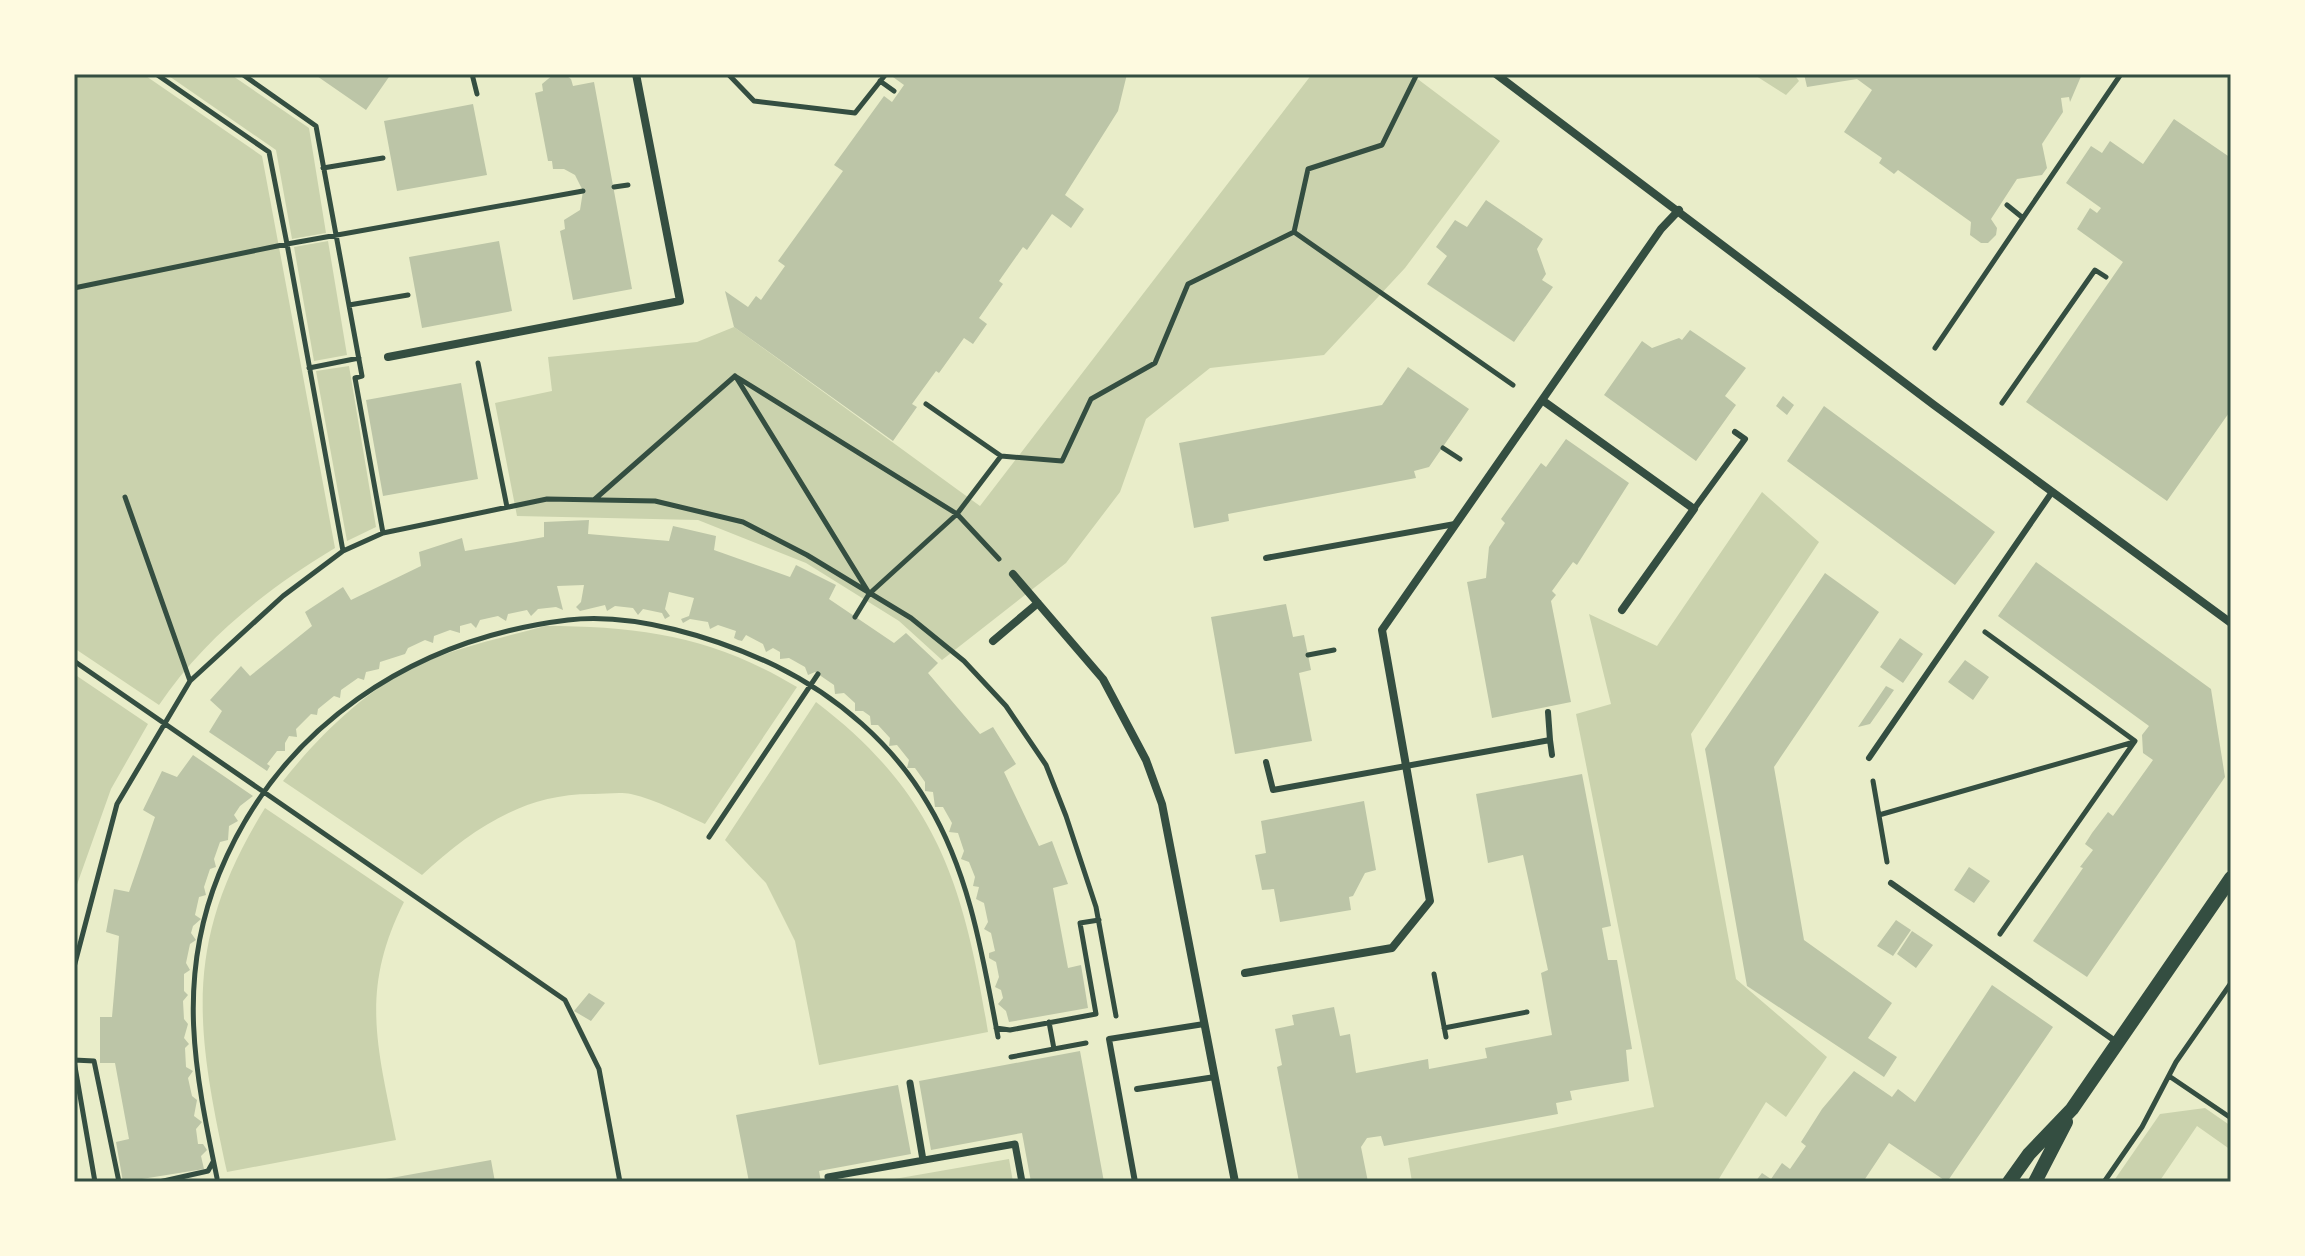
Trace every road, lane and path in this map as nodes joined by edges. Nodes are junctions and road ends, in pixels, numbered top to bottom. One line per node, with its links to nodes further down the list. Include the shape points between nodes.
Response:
1 (156, 74): 23 (path, via 269,152)
2 (242, 74): 14 (path, via 316,126)
3 (472, 74): 12 (path)
4 (636, 74): 28 (street, via 680,301)
5 (728, 74): 10 (path, via 754,101 855,113)
6 (886, 74): 10 (path)
7 (1417, 74): 21 (path, via 1382,145 1308,169)
8 (1496, 74): 19 (street)
9 (2121, 74): 20 (path)
10 (880, 81): 11 (path)
11 (894, 91)
12 (477, 94)
13 (383, 158): 14 (path)
14 (323, 168): 22 (path)
15 (628, 185): 16 (path)
16 (614, 187)
17 (583, 191): 22 (path)
18 (2007, 205): 20 (path)
19 (1679, 210): 35 (street); 42 (street)
20 (2023, 218): 29 (path)
21 (1294, 232): 34 (path); 40 (path, via 1188,284 1155,363 1091,399 1062,461)
22 (336, 234): 23 (path); 27 (path)
23 (287, 244): 25 (path); 32 (path)
24 (2106, 277): 36 (path, via 2095,270)
25 (74, 288)
26 (408, 295): 27 (path)
27 (349, 305): 31 (path)
28 (473, 341): 30 (street); 45 (path)
29 (1935, 348)
30 (388, 357): 31 (path)
31 (359, 358): 32 (path); 49 (path, via 362,376 355,378)
32 (309, 368): 50 (path)
33 (735, 376): 44 (path); 47 (path); 53 (path)
34 (1513, 385)
35 (1542, 400): 46 (street); 48 (street)
36 (2002, 403)
37 (926, 404): 40 (path)
38 (1735, 432): 46 (lane, via 1745,439)
39 (1443, 448): 41 (path)
40 (1001, 456): 47 (path)
41 (1460, 459)
42 (2052, 492): 57 (lane); 58 (street)
43 (125, 497): 64 (path)
44 (594, 499): 45 (path, via 547,499); 53 (path, via 655,501 743,522)
45 (507, 507): 49 (path)
46 (1694, 509): 55 (street)
47 (957, 514): 52 (path); 53 (path)
48 (1455, 524): 51 (lane); 73 (street, via 1382,630)
49 (383, 533): 50 (path)
50 (343, 551): 64 (path, via 283,596)
51 (1266, 558)
52 (1013, 574): 54 (street)
53 (869, 594): 56 (path); 79 (path, via 911,618 964,661 1006,706 1046,765)
54 (1038, 603): 59 (street); 87 (street, via 1103,679 1146,760 1162,804)
55 (1622, 610)
56 (855, 617)
57 (1965, 618): 69 (path); 71 (lane)
58 (2231, 623)
59 (993, 641)
60 (1334, 650): 61 (path)
61 (1308, 655)
62 (74, 661): 67 (path)
63 (818, 674): 65 (path)
64 (190, 681): 67 (path)
65 (812, 684): 74 (path, via 718,641 650,624 570,620 473,641 382,681 332,717); 76 (path); 88 (path, via 877,736 928,803 962,878)
66 (1548, 712): 68 (lane)
67 (164, 722): 74 (path); 81 (path, via 117,804)
68 (1550, 740): 70 (lane); 73 (lane)
69 (2135, 741): 75 (path); 80 (path)
70 (1552, 755)
71 (1869, 758): 75 (path)
72 (1266, 762): 73 (lane, via 1273,790)
73 (1406, 764): 82 (street, via 1430,901 1392,948)
74 (265, 791): 104 (path, via 219,875 191,1007 197,1084); 109 (path, via 565,1000 599,1069)
75 (1879, 815): 78 (path)
76 (709, 837)
77 (2231, 878): 93 (street)
78 (1891, 883): 80 (lane)
79 (1099, 920): 86 (path, via 1080,923 1096,1014); 92 (path, via 1119,1028)
80 (1988, 952): 93 (lane)
81 (74, 967)
82 (1245, 973)
83 (1434, 974): 89 (path)
84 (2231, 983): 97 (path)
85 (1527, 1012): 89 (path)
86 (1049, 1022): 88 (path); 94 (path)
87 (1204, 1024): 92 (lane); 98 (street)
88 (996, 1028): 90 (path)
89 (1444, 1028): 91 (path)
90 (998, 1037)
91 (1446, 1037)
92 (1109, 1039): 94 (path); 112 (lane)
93 (2118, 1043): 101 (street)
94 (1054, 1049): 95 (path)
95 (1011, 1057)
96 (74, 1060): 106 (path); 107 (path, via 94,1061)
97 (2169, 1076): 102 (path); 116 (path)
98 (1215, 1077): 100 (lane); 113 (street)
99 (910, 1083): 103 (street)
100 (1137, 1089)
101 (2072, 1109): 114 (street); 115 (street)
102 (2231, 1118)
103 (923, 1160): 110 (street, via 828,1177); 111 (street, via 1015,1144)
104 (213, 1162): 105 (path); 108 (path, via 208,1171)
105 (217, 1178)
106 (95, 1182)
107 (119, 1182)
108 (164, 1182)
109 (620, 1182)
110 (829, 1182)
111 (1022, 1182)
112 (1135, 1182)
113 (1235, 1182)
114 (2009, 1182)
115 (2035, 1182)
116 (2104, 1182)

